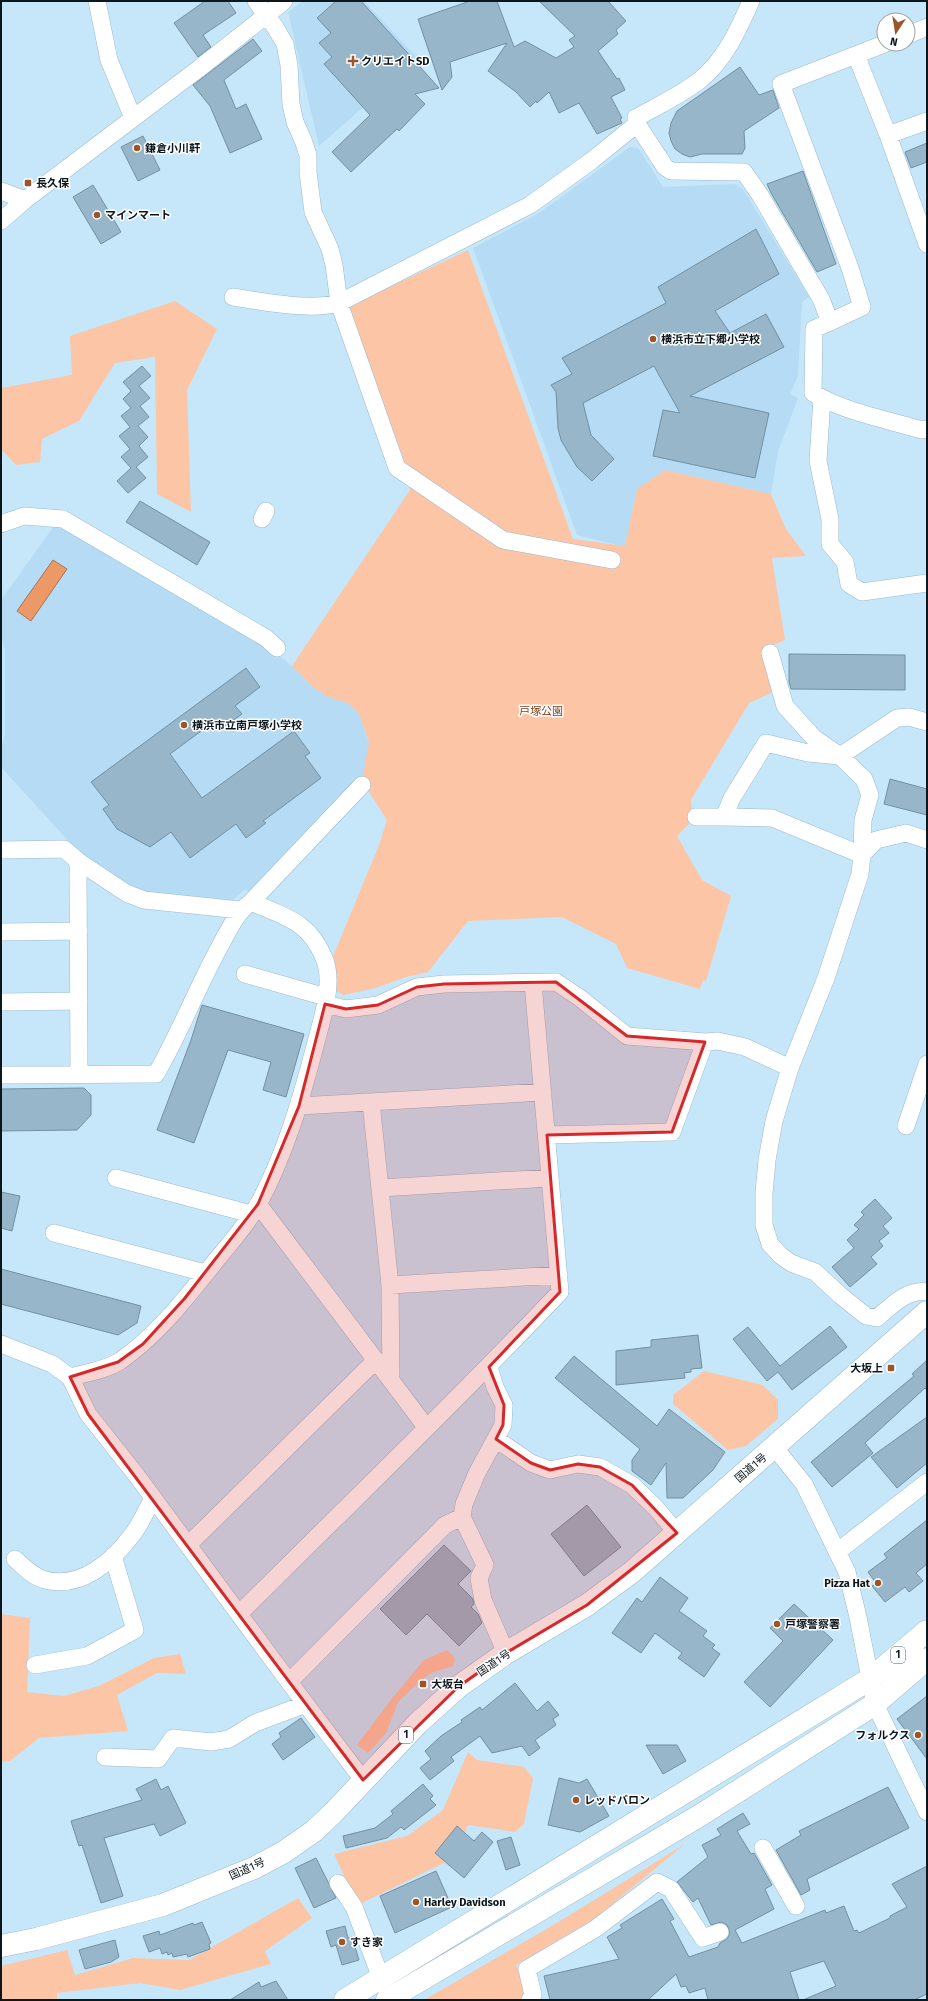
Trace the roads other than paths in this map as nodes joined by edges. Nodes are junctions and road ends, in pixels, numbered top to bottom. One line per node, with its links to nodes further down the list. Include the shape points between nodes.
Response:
1 (97, 1): 10 (street, via 110,60)
2 (256, 1): 5 (street)
3 (284, 1): 5 (street)
4 (751, 1): 12 (street, via 735,35 719,59 700,80 636,118)
5 (266, 15): 10 (street); 20 (street, via 285,44 291,104 308,155 313,212 331,254)
6 (927, 27): 7 (street)
7 (916, 32)
8 (876, 47): 9 (street)
9 (856, 54): 13 (street); 21 (street, via 782,84 862,307)
10 (133, 118): 15 (street)
11 (927, 121): 13 (street)
12 (637, 124): 20 (street, via 592,161 530,205); 21 (street, via 664,167 671,171 744,172 817,292)
13 (888, 135): 16 (street)
14 (1, 191): 15 (street)
15 (25, 200): 17 (street)
16 (921, 211): 18 (street)
17 (1, 221)
18 (927, 244)
19 (233, 297): 20 (street, via 278,304)
20 (339, 304): 25 (street, via 397,468 503,540)
21 (830, 322): 22 (street, via 814,329 813,334 813,393)
22 (822, 398): 23 (street, via 866,414 922,430); 26 (street, via 818,461 830,519 830,544 845,562 849,584 862,592)
23 (927, 429)
24 (1, 524): 27 (street, via 24,516 63,519 266,638)
25 (612, 560)
26 (927, 583)
27 (277, 648)
28 (770, 653): 30 (street, via 785,706 814,738)
29 (927, 722): 30 (street, via 897,718)
30 (840, 756): 33 (street, via 808,753 766,743 732,798); 36 (street, via 864,779 870,795 863,820)
31 (362, 785): 38 (street)
32 (696, 817): 33 (street)
33 (724, 817): 36 (street, via 772,818)
34 (927, 840): 36 (street, via 906,833 876,840)
35 (1, 850): 37 (street, via 64,849)
36 (862, 855): 48 (street, via 860,874 826,978)
37 (78, 861): 38 (street, via 126,892 144,900); 39 (street)
38 (246, 906): 44 (street, via 299,923 317,943 325,960 328,980); 49 (street, via 204,975 167,1056 156,1074)
39 (79, 931): 40 (street); 43 (street)
40 (1, 932)
41 (245, 974): 44 (street)
42 (533, 983): 44 (street, via 437,984 417,987 378,1005 346,1009); 46 (street, via 556,982 627,1036); 51 (street)
43 (79, 1001): 45 (street); 49 (street)
44 (326, 1001): 53 (street)
45 (1, 1002)
46 (705, 1042): 48 (street, via 718,1040 745,1048); 55 (street, via 672,1132)
47 (927, 1064): 54 (street)
48 (790, 1068): 64 (street, via 774,1121 767,1160 764,1225 770,1244 792,1264 815,1272 866,1316 877,1318 900,1299 921,1290)
49 (79, 1074): 50 (street)
50 (1, 1075)
51 (543, 1092): 52 (street); 55 (street)
52 (371, 1102): 53 (street); 58 (street)
53 (299, 1106): 59 (street, via 279,1158)
54 (906, 1126)
55 (547, 1135): 57 (street)
56 (116, 1178): 59 (street)
57 (550, 1178): 58 (street); 62 (street)
58 (380, 1188): 63 (street)
59 (254, 1209): 61 (street); 67 (street)
60 (54, 1233): 61 (street)
61 (206, 1273): 69 (street, via 143,1344 118,1362)
62 (559, 1275): 63 (street); 68 (street, via 560,1292)
63 (390, 1285): 70 (street)
64 (927, 1292)
65 (927, 1312): 73 (highway, 国道1号 / 1)
66 (1, 1344): 69 (street, via 52,1364)
67 (376, 1360): 70 (street); 78 (street)
68 (489, 1367): 71 (street); 72 (street, via 495,1388 504,1405 503,1425)
69 (70, 1378): 75 (street, via 88,1414)
70 (391, 1380): 71 (street)
71 (426, 1427): 82 (street)
72 (496, 1439): 76 (street, via 477,1473 464,1504); 77 (street, via 531,1463 550,1470 578,1464 600,1467 632,1485)
73 (775, 1448): 77 (highway, 国道1号 / 1); 79 (street, via 804,1484)
74 (927, 1482): 79 (street)
75 (153, 1498): 78 (street); 80 (street, via 133,1535)
76 (462, 1517): 84 (street, via 485,1565 479,1578 483,1600); 88 (street, via 445,1525)
77 (677, 1533): 84 (highway, 国道1号 / 1, via 632,1572 587,1605)
78 (188, 1545): 82 (street)
79 (837, 1552): 87 (street, via 847,1572)
80 (113, 1556): 81 (street, via 105,1565 81,1579 62,1582 44,1580); 86 (street, via 135,1630 87,1656)
81 (15, 1559)
82 (239, 1614): 88 (street)
83 (927, 1631): 87 (highway, 1)
84 (506, 1653): 92 (highway, 国道1号 / 1, via 458,1687 417,1724)
85 (927, 1659): 90 (highway, 1)
86 (35, 1664)
87 (870, 1680): 90 (street); 99 (highway, 1)
88 (288, 1682): 89 (street)
89 (306, 1704): 91 (street, via 255,1723 229,1740 211,1742 174,1738 158,1759); 92 (street)
90 (875, 1704): 93 (street); 101 (highway, 1, via 699,1816)
91 (106, 1757)
92 (363, 1780): 98 (highway, 国道1号 / 1, via 314,1831 284,1852 254,1868 163,1906)
93 (927, 1812)
94 (763, 1848): 96 (street)
95 (338, 1883): 99 (street, via 354,1907)
96 (796, 1906)
97 (720, 1932): 102 (street, via 703,1938 671,1889 658,1882 596,1929 527,1969 533,1995)
98 (1, 1946)
99 (380, 1978): 100 (highway, 1)
100 (345, 2000)
101 (387, 2000)
102 (530, 2000)

